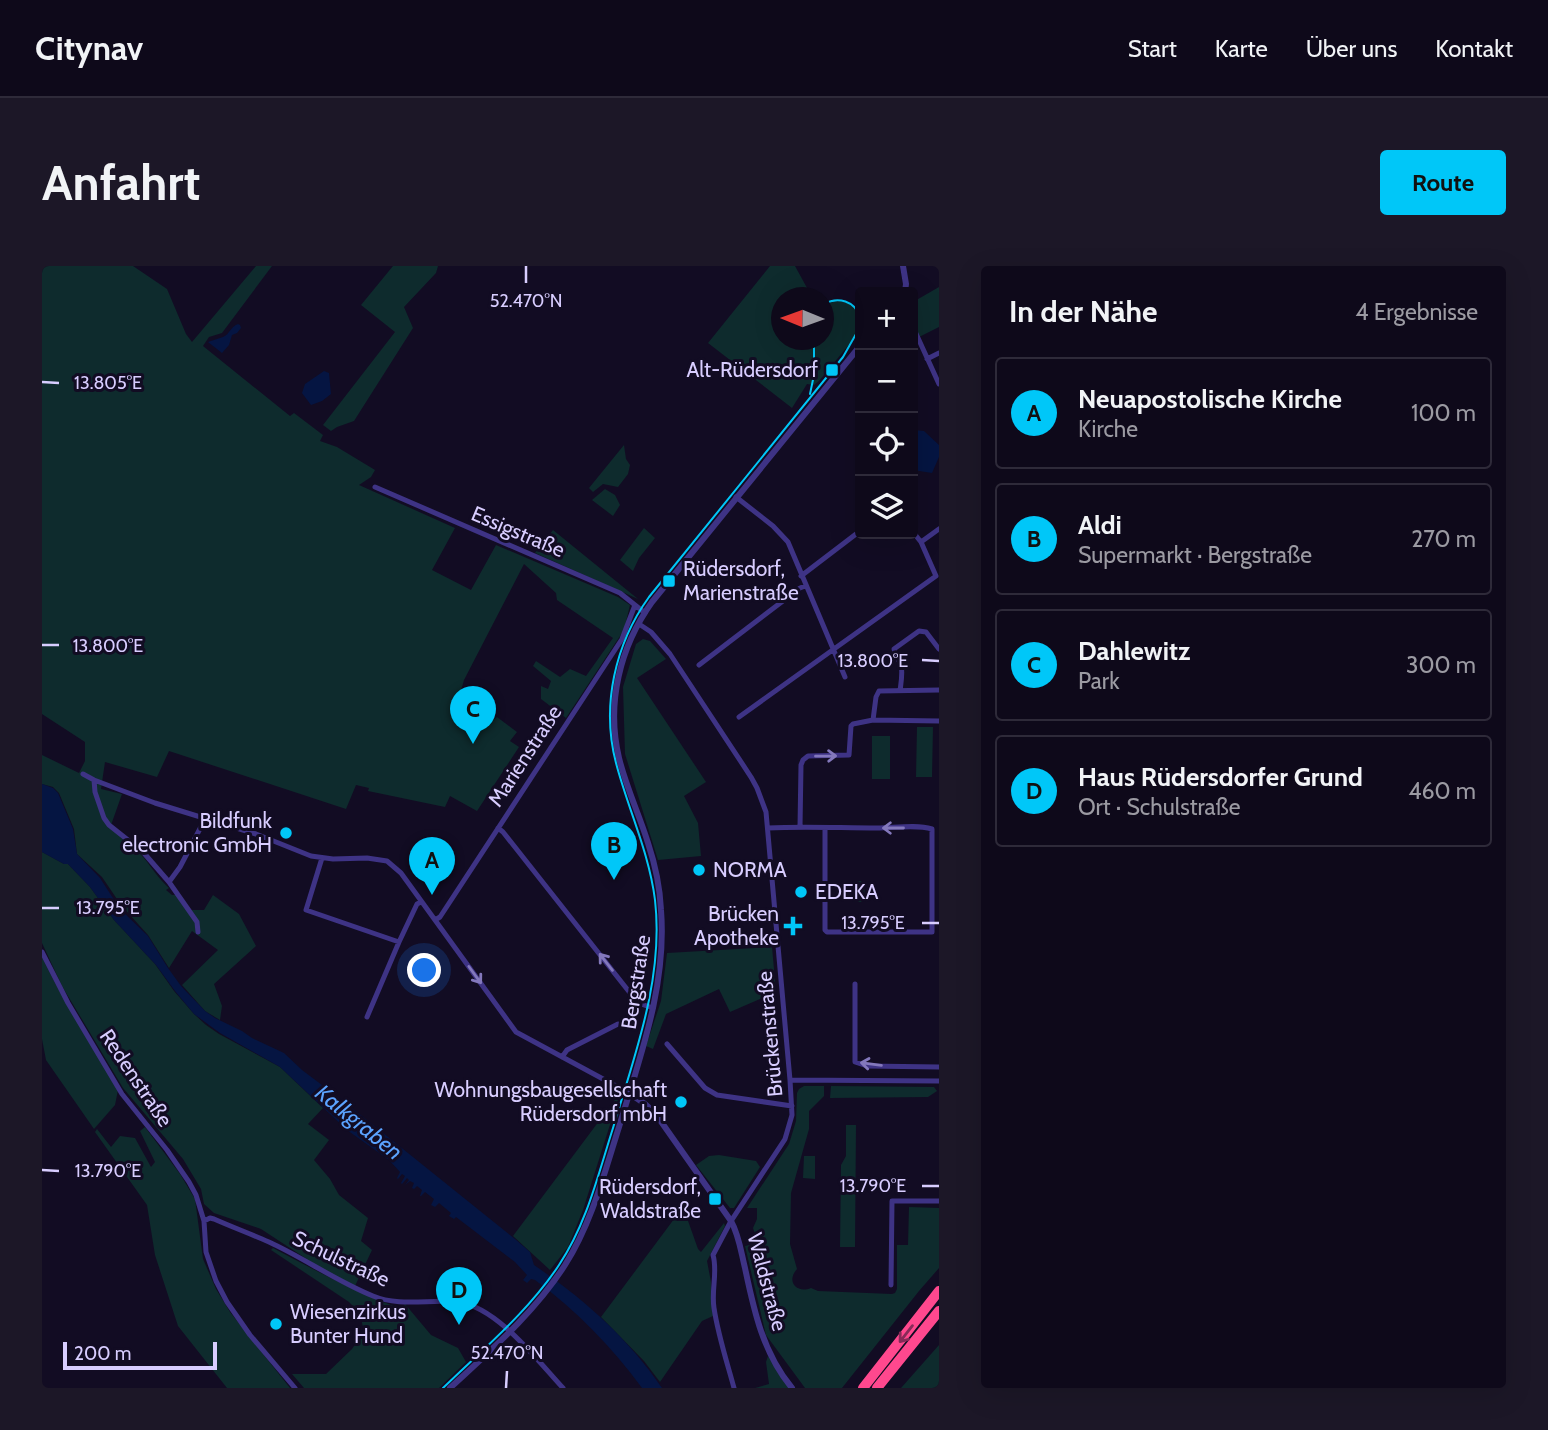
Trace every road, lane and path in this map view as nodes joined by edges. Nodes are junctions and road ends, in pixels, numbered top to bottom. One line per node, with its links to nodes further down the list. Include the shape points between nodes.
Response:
1 (903, 266): 2 (street)
2 (906, 287)
3 (918, 338): 6 (street)
4 (857, 350): 9 (street)
5 (939, 353): 6 (street)
6 (927, 359): 7 (street)
7 (939, 384)
8 (375, 487): 16 (street, Essigstraße, via 620,593)
9 (736, 497): 14 (street, via 788,542); 17 (street)
10 (939, 529): 13 (street)
11 (855, 535): 14 (street)
12 (918, 538): 13 (street)
13 (921, 542): 19 (street, via 936,576)
14 (801, 576): 15 (street)
15 (805, 586): 19 (street); 21 (street)
16 (635, 605): 17 (street, Essigstraße); 33 (street, Marienstraße, via 622,639)
17 (645, 613): 18 (street)
18 (639, 624): 34 (street, Brückenstraße, via 670,654 751,777 764,804); 45 (street, Bergstraße, via 620,671 614,725 619,758 649,845 660,899 661,942)
19 (834, 649): 22 (street); 25 (street)
20 (939, 649): 24 (street, via 926,632 919,631 894,649 902,669)
21 (699, 665)
22 (845, 677)
23 (939, 690): 24 (street)
24 (901, 691): 26 (street, via 879,691)
25 (739, 717)
26 (873, 720): 27 (street); 32 (street, one-way to 26, via 803,760 849,755 851,726)
27 (939, 721)
28 (83, 774): 29 (street)
29 (94, 780): 30 (street); 38 (street, via 94,792 109,825 143,852)
30 (205, 819): 37 (street); 38 (street)
31 (939, 826): 36 (street)
32 (800, 827): 34 (street); 35 (street)
33 (498, 828): 40 (street, Marienstraße); 45 (street, one-way to 33, via 638,1003)
34 (768, 828): 51 (street, Brückenstraße)
35 (825, 828): 36 (street, one-way to 35); 36 (street, via 827,932 932,932)
36 (932, 830)
37 (322, 858): 39 (street, via 387,861); 42 (street, via 306,910)
38 (169, 882): 41 (street, via 197,922)
39 (421, 902): 40 (street); 42 (street)
40 (435, 920): 49 (street, one-way to 49, via 516,1032)
41 (198, 932)
42 (399, 942): 46 (street)
43 (42, 952): 56 (street, Redenstraße, via 122,1094 189,1181)
44 (855, 984): 50 (street, one-way to 44, via 855,1062)
45 (653, 1008): 53 (street, Bergstraße)
46 (367, 1017)
47 (618, 1024): 49 (street)
48 (667, 1044): 54 (street, via 705,1088 717,1095)
49 (562, 1057): 53 (street)
50 (939, 1067)
51 (790, 1080): 52 (street); 54 (street, Brückenstraße)
52 (939, 1081)
53 (629, 1093): 57 (street, Waldstraße, via 655,1113); 61 (street, Bergstraße, via 584,1230 546,1292)
54 (792, 1106): 57 (street, Brückenstraße, via 781,1146)
55 (939, 1201): 58 (street, via 892,1201)
56 (204, 1221): 61 (street, Schulstraße, via 214,1219 270,1242 373,1296 459,1302 480,1308); 63 (street, Redenstraße, via 206,1252 227,1302)
57 (731, 1221): 66 (street, Brückenstraße, via 713,1255 713,1305); 67 (street, Waldstraße, via 762,1337)
58 (891, 1285)
59 (939, 1291): 68 (highway, one-way to 68)
60 (939, 1311): 62 (highway)
61 (510, 1331): 64 (street, Bergstraße); 65 (street, Schulstraße)
62 (879, 1385)
63 (295, 1388)
64 (451, 1388)
65 (563, 1388)
66 (734, 1388)
67 (792, 1388)
68 (863, 1388)

